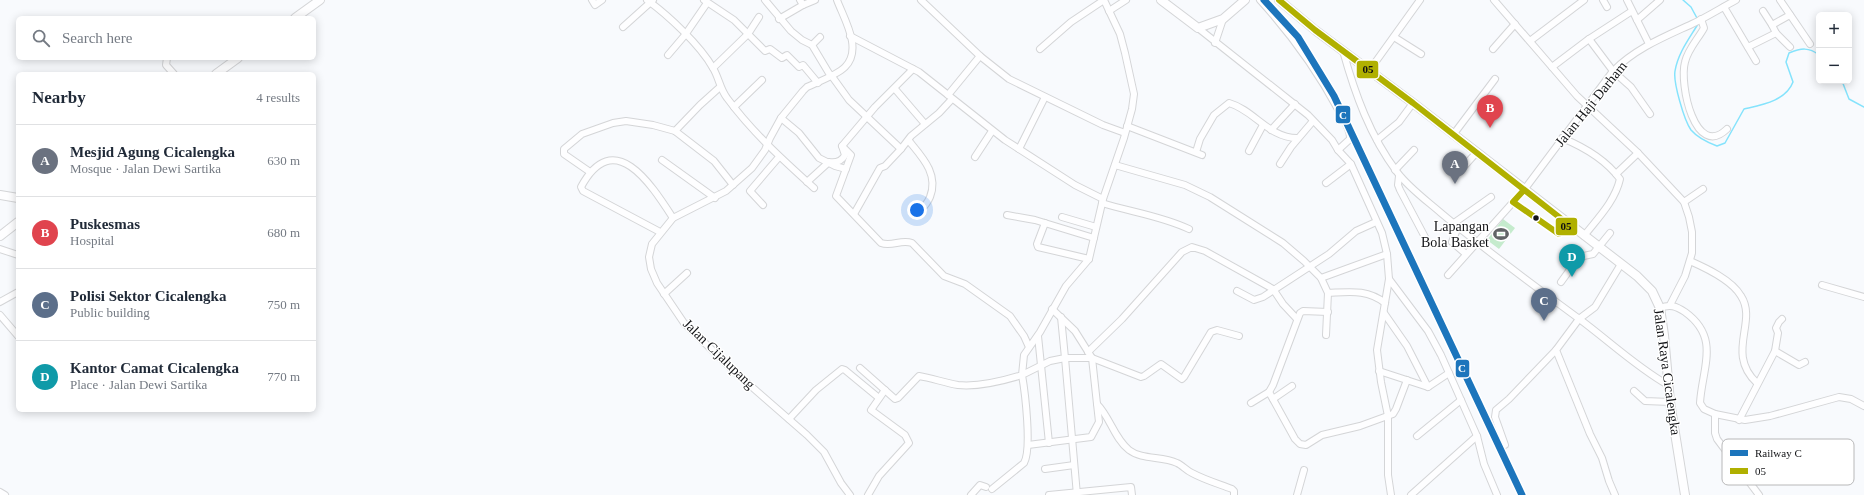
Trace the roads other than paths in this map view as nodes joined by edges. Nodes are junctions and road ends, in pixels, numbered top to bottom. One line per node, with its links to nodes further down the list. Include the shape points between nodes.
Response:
1 (320, 0): 30 (main road)
2 (592, 0): 3 (street, via 595,5)
3 (602, 0)
4 (765, 0): 32 (street)
5 (814, 0): 23 (street)
6 (837, 0): 43 (street)
7 (921, 0): 59 (street)
8 (1126, 0): 26 (street)
9 (1161, 0): 39 (main road)
10 (1245, 0): 33 (main road)
11 (1260, 0): 103 (street, via 1301,48 1345,123 1350,139)
12 (1278, 0): 56 (main road, Jalan Raya Cicalengka)
13 (1420, 0): 45 (street)
14 (1494, 0): 36 (street)
15 (1584, 0): 47 (street)
16 (1603, 0): 24 (street)
17 (1627, 0): 27 (street)
18 (1660, 0): 34 (street)
19 (1780, 0): 29 (street)
20 (650, 1): 38 (street); 42 (street)
21 (706, 1): 41 (street, via 734,20); 42 (street)
22 (1732, 1): 25 (street)
23 (801, 2): 32 (street)
24 (1607, 7)
25 (1724, 7): 35 (street); 53 (street)
26 (1109, 11): 54 (street, via 1104,0 1071,22); 88 (street, via 1120,34 1134,94)
27 (1632, 11): 34 (street); 46 (street)
28 (1763, 11): 37 (street)
29 (1790, 15): 37 (street); 50 (street)
30 (298, 16)
31 (760, 17): 41 (street)
32 (779, 19): 51 (street, via 802,40)
33 (1223, 19): 39 (main road); 48 (street)
34 (1637, 20): 49 (street)
35 (1700, 20): 49 (street, Jalan Haji Darham); 89 (street, via 1704,28 1684,63 1684,88 1700,132 1705,136 1720,137)
36 (1515, 24): 47 (street); 55 (street)
37 (1772, 25): 40 (street)
38 (623, 27)
39 (1198, 28): 48 (street)
40 (1776, 33): 52 (street); 53 (street)
41 (748, 34): 64 (street); 73 (street, via 765,51 770,49 782,58 787,55 799,67 803,65)
42 (686, 35): 58 (street); 64 (street, via 706,56)
43 (850, 36): 65 (street); 70 (street, Jalan Cijalupang, via 853,47 851,59 844,68)
44 (820, 37): 51 (street)
45 (1394, 37): 57 (street); 67 (street)
46 (1589, 39): 63 (street); 68 (street)
47 (1530, 41): 63 (street)
48 (1216, 43): 79 (street)
49 (1648, 44): 68 (street, Jalan Haji Darham)
50 (1810, 44)
51 (812, 45): 70 (street)
52 (1790, 46)
53 (1748, 47): 62 (street)
54 (1040, 49)
55 (1493, 49)
56 (1343, 51): 67 (main road, Jalan Raya Cicalengka); 97 (street, via 1363,111)
57 (1421, 54)
58 (668, 55)
59 (980, 56): 76 (street); 77 (street, via 1009,79)
60 (166, 60): 69 (street, via 165,63)
61 (236, 60): 66 (main road)
62 (1756, 61)
63 (1552, 67): 80 (street)
64 (713, 68): 74 (street)
65 (913, 69): 75 (street); 76 (street)
66 (225, 71)
67 (1369, 71): 78 (main road, Jalan Raya Cicalengka)
68 (1613, 71): 80 (street, Jalan Haji Darham); 82 (street, via 1631,88)
69 (172, 72)
70 (831, 75): 73 (street, Jalan Cijalupang); 83 (street, via 849,100)
71 (762, 80): 81 (street)
72 (1495, 80): 94 (street)
73 (818, 83): 84 (street, Jalan Cijalupang, via 807,87)
74 (720, 87): 81 (street); 91 (street)
75 (895, 89): 83 (street); 86 (street)
76 (950, 97): 86 (street); 92 (street)
77 (1045, 97): 93 (street, via 1103,126); 102 (street)
78 (1413, 103): 94 (main road, Jalan Raya Cicalengka); 97 (street, via 1399,122)
79 (1295, 104): 85 (street); 90 (street)
80 (1588, 105): 96 (street, Jalan Haji Darham); 107 (street)
81 (734, 107): 99 (street)
82 (1650, 114)
83 (867, 116): 100 (street); 101 (street)
84 (781, 118): 99 (street, Jalan Cijalupang); 111 (street, via 799,133 819,158)
85 (1313, 121): 95 (street); 103 (street)
86 (925, 124): 98 (street)
87 (1263, 125): 88 (street, via 1252,115 1229,103 1214,115 1200,139 1199,153); 90 (street); 105 (street)
88 (1127, 126): 93 (street)
89 (1727, 129)
90 (1271, 130): 95 (street, via 1286,137)
91 (675, 131): 116 (street, via 626,121 613,122 587,132 563,152); 122 (street, via 714,161)
92 (992, 131): 102 (street); 109 (street)
93 (1125, 133): 114 (street)
94 (1453, 135): 106 (main road, Jalan Raya Cicalengka)
95 (1297, 138): 112 (street)
96 (1562, 138): 119 (street, via 1594,154); 125 (street, Jalan Haji Darham)
97 (1377, 140): 118 (street)
98 (909, 141): 101 (street); 133 (street, via 928,164 932,180 930,198)
99 (768, 144): 108 (street); 122 (street, Jalan Cijalupang, via 752,168)
100 (842, 146): 111 (street, via 844,157 836,162); 115 (street, via 851,154)
101 (901, 149): 134 (street, via 876,173)
102 (1019, 149): 130 (street)
103 (1338, 150): 113 (street)
104 (1414, 150): 118 (street)
105 (1249, 151)
106 (1477, 152): 117 (street); 125 (main road, Jalan Raya Cicalengka)
107 (1638, 153): 119 (street); 131 (street)
108 (779, 157): 120 (street); 132 (street, via 750,190)
109 (975, 157)
110 (662, 160): 129 (street)
111 (829, 162): 115 (street); 120 (street)
112 (1280, 164)
113 (1350, 164): 121 (street); 138 (street, via 1360,181)
114 (1115, 165): 130 (street); 159 (street, via 1181,183 1210,197 1272,235)
115 (846, 168): 134 (street, via 836,196)
116 (590, 172): 137 (street, via 608,160 616,160 629,167 641,174); 144 (street, via 581,187 583,191)
117 (1459, 172)
118 (1397, 173): 141 (street); 149 (street, via 1400,190)
119 (1616, 174): 147 (street, via 1620,179 1618,189)
120 (807, 182): 123 (street)
121 (1326, 183)
122 (733, 185): 129 (street, Jalan Cijalupang)
123 (814, 188)
124 (1703, 189): 131 (street)
125 (1524, 190): 147 (main road, Jalan Raya Cicalengka); 150 (street, Jalan Haji Darham)
126 (0, 194): 128 (main road)
127 (1491, 197): 141 (street)
128 (16, 198)
129 (715, 198): 137 (street, Jalan Cijalupang)
130 (1102, 201): 142 (street); 143 (street, via 1126,210 1165,219)
131 (1684, 202): 157 (street, via 1692,232)
132 (763, 205)
133 (919, 212)
134 (854, 214): 188 (street, via 881,243 912,243 944,276 965,284 1010,316)
135 (1007, 215): 139 (street)
136 (1062, 217): 142 (street)
137 (673, 218): 144 (street, Jalan Cijalupang)
138 (1376, 222): 154 (street, via 1382,233); 159 (street, via 1356,231)
139 (1045, 223): 148 (street); 156 (street, via 1038,247)
140 (16, 224): 146 (main road)
141 (1456, 225): 150 (street); 155 (street, via 1452,242)
142 (1096, 227): 148 (street)
143 (1189, 229)
144 (660, 232): 170 (street, Jalan Cijalupang, via 652,244 649,257 651,269)
145 (1610, 233): 151 (street)
146 (0, 236)
147 (1584, 236): 151 (main road, Jalan Raya Cicalengka)
148 (1094, 238): 156 (street)
149 (1426, 239)
150 (1477, 242): 155 (street, Jalan Haji Darham); 182 (street)
151 (1600, 247): 158 (main road, Jalan Raya Cicalengka); 164 (street, via 1592,254 1581,256)
152 (0, 250): 153 (street)
153 (16, 254)
154 (1387, 254): 162 (street); 163 (street)
155 (1466, 254): 161 (street, Jalan Haji Darham)
156 (1089, 258): 176 (street, via 1066,286)
157 (1690, 261): 174 (street); 200 (street, via 1708,269 1740,294 1745,302 1742,356)
158 (1621, 264): 175 (main road, Jalan Raya Cicalengka, via 1642,279 1652,291); 182 (street, via 1595,307)
159 (1311, 267): 162 (street); 166 (street)
160 (687, 273): 170 (street)
161 (1448, 275)
162 (1321, 278): 169 (street)
163 (1389, 279): 173 (street); 197 (street, via 1428,331)
164 (1561, 282)
165 (1822, 285): 171 (street)
166 (1273, 289): 167 (street, via 1257,300); 181 (street); 191 (street, via 1199,248 1187,248)
167 (1237, 291)
168 (16, 293): 172 (street)
169 (1328, 293): 173 (street, via 1364,292); 177 (street)
170 (664, 294): 216 (street, Jalan Cijalupang, via 694,332)
171 (1864, 297)
172 (0, 302)
173 (1385, 303): 178 (street)
174 (1670, 305): 175 (street); 214 (street, via 1678,307 1693,318 1703,333 1707,363 1700,404)
175 (1660, 308): 201 (main road, Jalan Raya Cicalengka)
176 (1052, 309): 180 (street); 186 (street)
177 (1328, 312): 181 (street, via 1303,311); 185 (street)
178 (1384, 313): 196 (street, via 1377,350); 203 (street, via 1407,346)
179 (0, 315): 184 (street)
180 (1061, 317): 191 (street, via 1075,331); 192 (street)
181 (1297, 319): 206 (street)
182 (1579, 319): 189 (street); 201 (street)
183 (1782, 319): 190 (street, via 1776,328 1778,334)
184 (16, 334)
185 (1326, 335)
186 (1038, 336): 188 (street); 194 (street)
187 (1239, 336): 191 (street, via 1217,330 1212,332 1182,379 1161,364 1141,376)
188 (1029, 347): 198 (street, via 1023,358)
189 (1556, 350): 223 (street, via 1496,410 1495,417); 242 (street)
190 (1775, 351): 193 (street, via 1798,365); 200 (street)
191 (1090, 355): 192 (street); 212 (street)
192 (1065, 358): 194 (street); 220 (street)
193 (1805, 362)
194 (1041, 365): 198 (street); 221 (street)
195 (860, 368): 204 (street)
196 (1379, 371): 199 (street); 215 (street)
197 (1448, 373): 203 (street); 209 (street)
198 (1022, 375): 204 (street, via 965,385 919,376 896,399); 222 (street)
199 (1407, 380): 203 (street); 215 (street, via 1396,410)
200 (1757, 383): 217 (street)
201 (1668, 385): 210 (main road, Jalan Raya Cicalengka)
202 (1292, 386): 208 (street)
203 (1428, 387)
204 (885, 390): 207 (street)
205 (1634, 391): 210 (street, via 1645,401)
206 (1269, 392): 208 (street); 211 (street)
207 (879, 398): 216 (street, via 842,369 816,390); 233 (street, via 872,411 906,435 909,443 879,476)
208 (1273, 399): 215 (street, via 1295,439 1303,445 1322,435)
209 (1460, 400): 218 (street); 219 (street)
210 (1670, 402): 243 (main road, Jalan Raya Cicalengka)
211 (1251, 403)
212 (1097, 404): 220 (street, via 1099,422 1094,434 1088,439); 237 (street, via 1129,450 1135,454 1175,462 1200,477 1232,489)
213 (1864, 406): 217 (street, via 1851,399 1839,397 1770,416)
214 (1715, 414): 217 (street); 224 (street, via 1714,433)
215 (1388, 416): 239 (street, via 1388,470)
216 (789, 419): 231 (street, Jalan Cijalupang, via 824,452)
217 (1739, 420)
218 (1417, 436)
219 (1477, 436): 240 (street); 241 (street, via 1484,464)
220 (1072, 441): 221 (street); 225 (street)
221 (1049, 443): 222 (street)
222 (1028, 445): 234 (street, via 1024,463 989,488 980,485)
223 (1505, 445)
224 (1722, 446)
225 (1074, 465): 226 (street); 230 (street)
226 (1045, 470)
227 (1304, 470): 238 (street)
228 (1752, 485): 244 (street)
229 (0, 492): 232 (street)
230 (1077, 493): 235 (street); 236 (street, via 1131,487)
231 (848, 494)
232 (5, 495)
233 (868, 495)
234 (971, 495)
235 (1049, 495)
236 (1132, 495)
237 (1234, 495)
238 (1297, 495)
239 (1391, 495)
240 (1411, 495)
241 (1497, 495)
242 (1615, 495)
243 (1685, 495)
244 (1759, 495)

